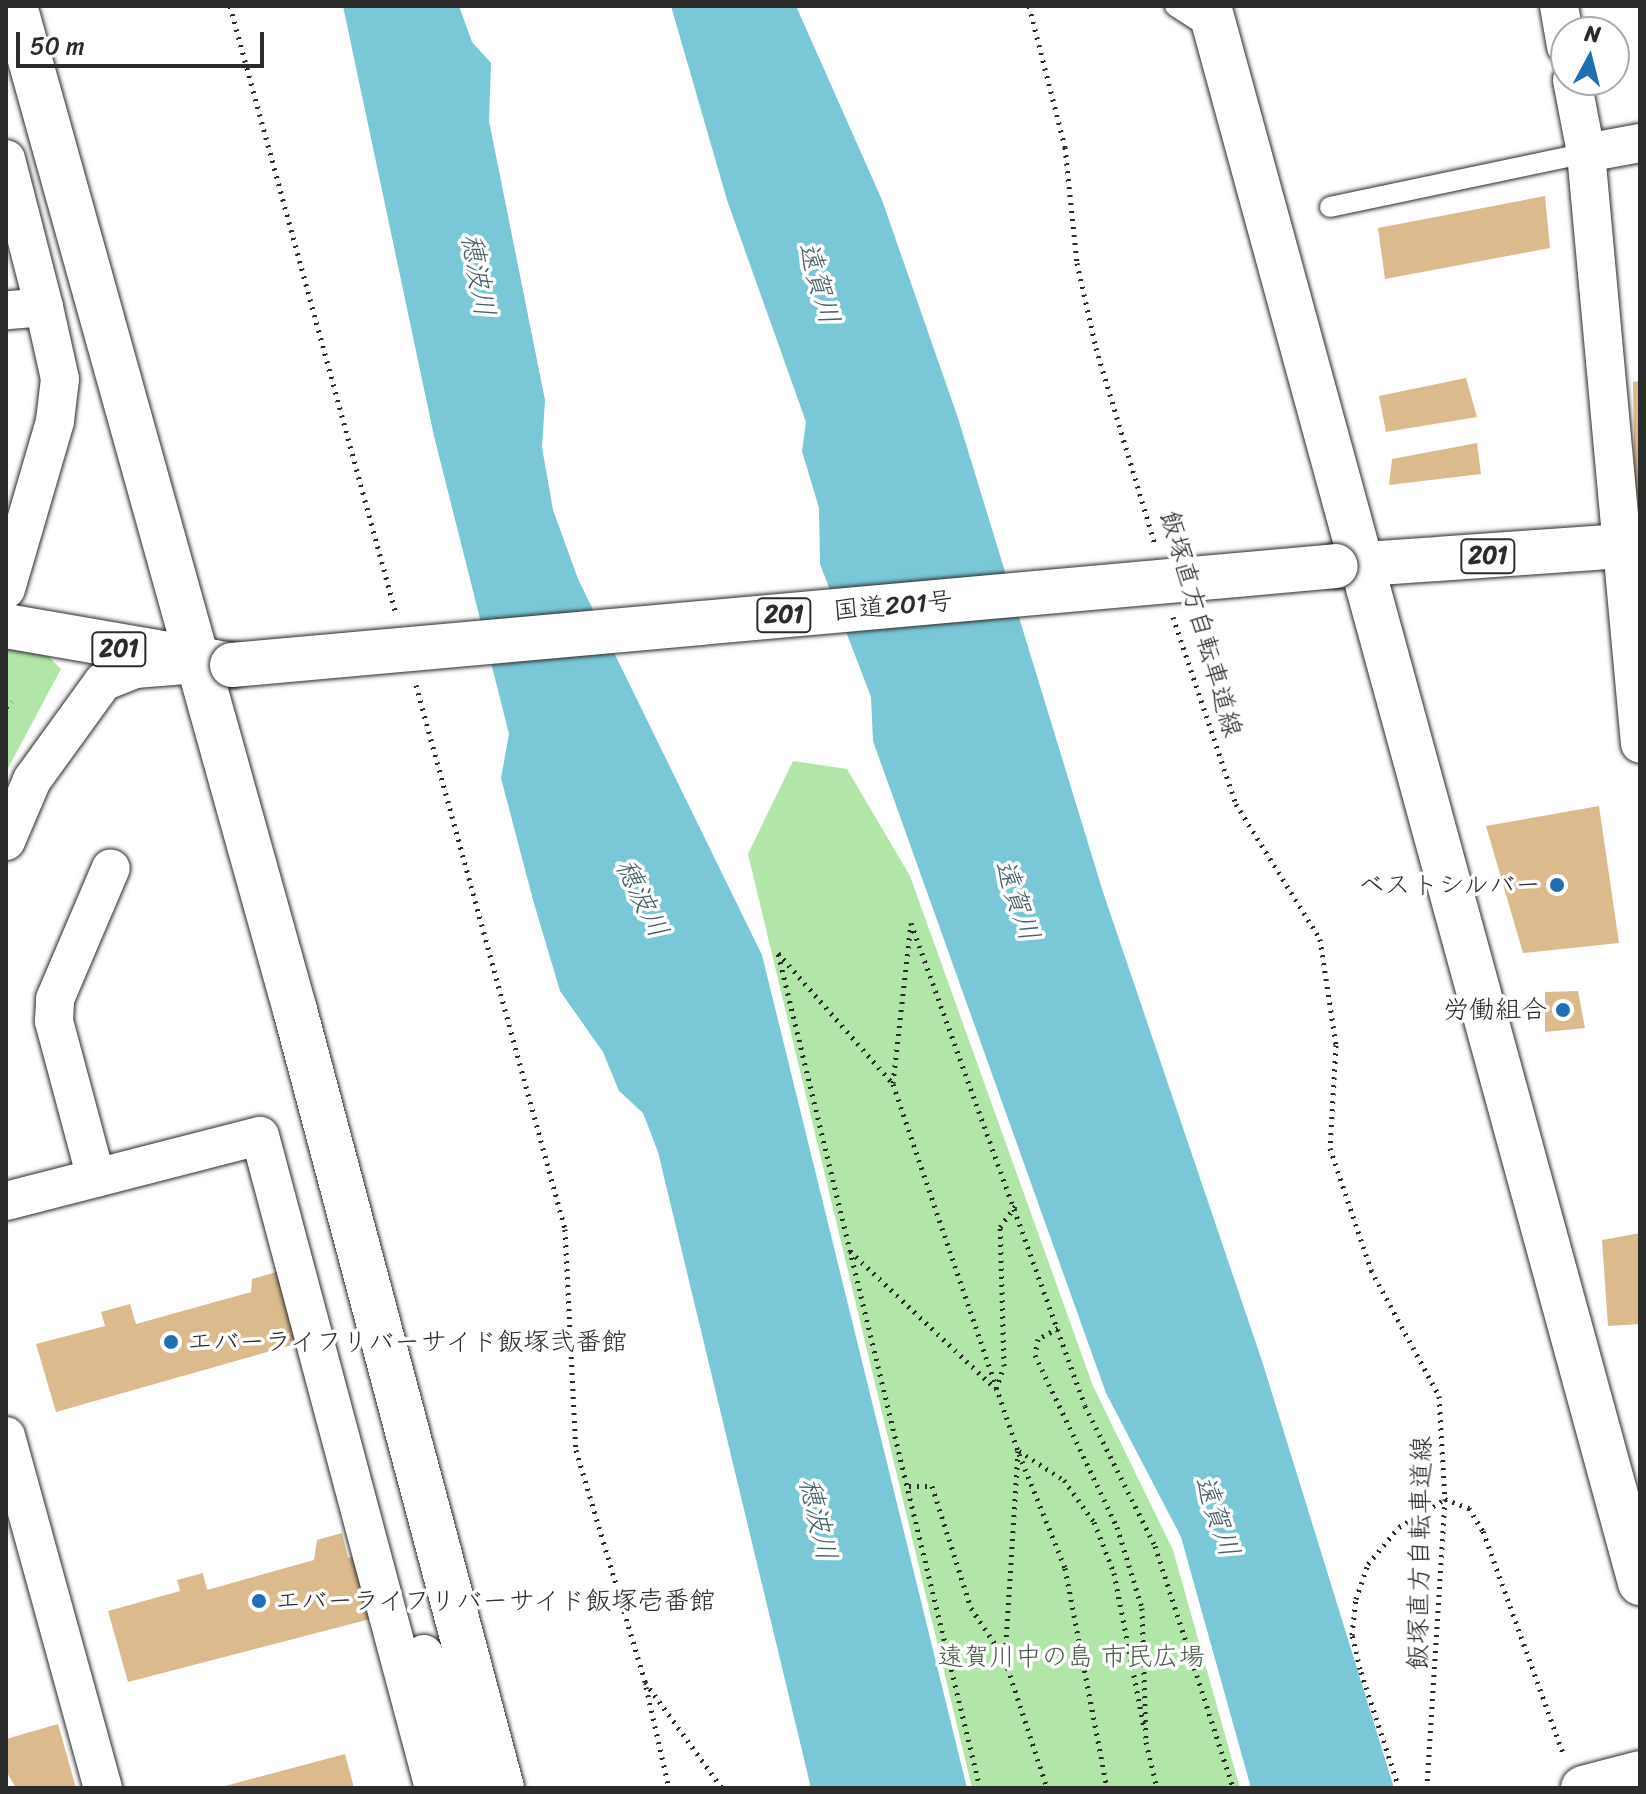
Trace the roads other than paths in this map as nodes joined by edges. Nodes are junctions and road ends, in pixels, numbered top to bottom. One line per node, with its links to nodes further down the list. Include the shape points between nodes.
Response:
1 (15, 6): 15 (main road)
2 (1175, 6): 3 (lane)
3 (1213, 19): 12 (main road)
4 (1575, 96): 6 (street)
5 (1640, 143): 6 (street)
6 (1586, 153): 8 (lane); 11 (street)
7 (6, 159): 9 (street)
8 (1330, 207)
9 (44, 307): 10 (street); 13 (street, via 60,379 55,421)
10 (6, 310)
11 (1631, 546): 12 (main road, 国道201号 / 201); 16 (street)
12 (1351, 565): 15 (main road, 国道201号 / 201, bridge); 23 (main road)
13 (6, 589)
14 (6, 626): 15 (main road, 国道201号 / 201)
15 (214, 664): 17 (street, via 135,669 103,682 32,780); 29 (main road, via 295,1010)
16 (1640, 744)
17 (6, 841)
18 (111, 868): 19 (street, via 55,999 54,1021)
19 (96, 1178): 20 (street); 22 (street, via 260,1136)
20 (6, 1201)
21 (6, 1436): 26 (street)
22 (369, 1533): 27 (street); 28 (street, via 401,1578)
23 (1640, 1583)
24 (1640, 1773): 25 (main road)
25 (1576, 1781)
26 (103, 1788)
27 (434, 1788)
28 (466, 1788)
29 (502, 1788)

